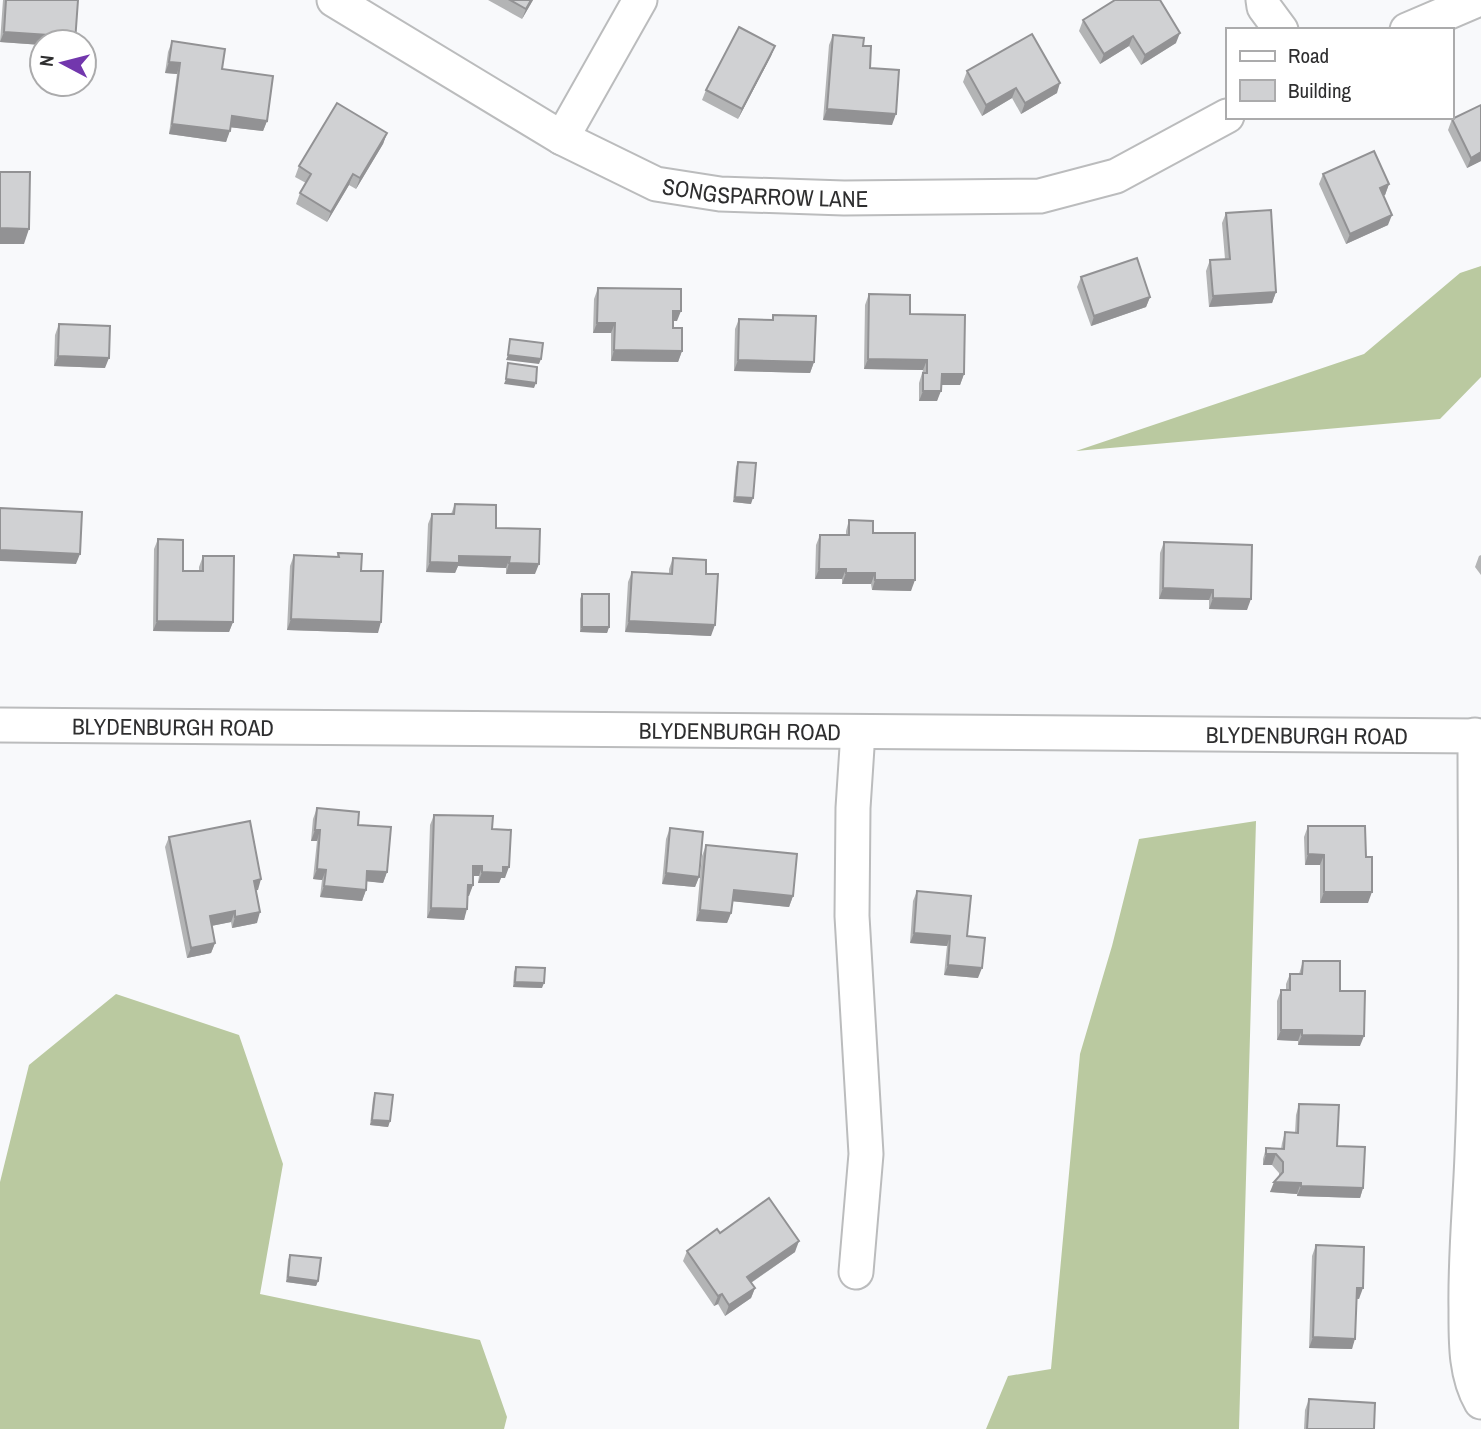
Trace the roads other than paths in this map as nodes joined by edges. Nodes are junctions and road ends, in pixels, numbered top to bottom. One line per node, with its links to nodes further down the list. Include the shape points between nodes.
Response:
1 (334, 0): 8 (street, SONGSPARROW LANE)
2 (640, 0): 8 (street)
3 (1263, 0): 5 (street)
4 (1476, 0): 6 (street)
5 (1280, 28)
6 (1412, 28)
7 (1226, 117): 8 (street, SONGSPARROW LANE, via 1116,176 1040,197 720,194 656,184)
8 (562, 138)
9 (0, 725): 10 (street, BLYDENBURGH ROAD)
10 (858, 732): 11 (street, BLYDENBURGH ROAD); 12 (street, via 852,916 866,1154)
11 (1478, 735): 13 (street, via 1472,1155 1465,1272 1468,1367)
12 (856, 1272)
13 (1481, 1402)

